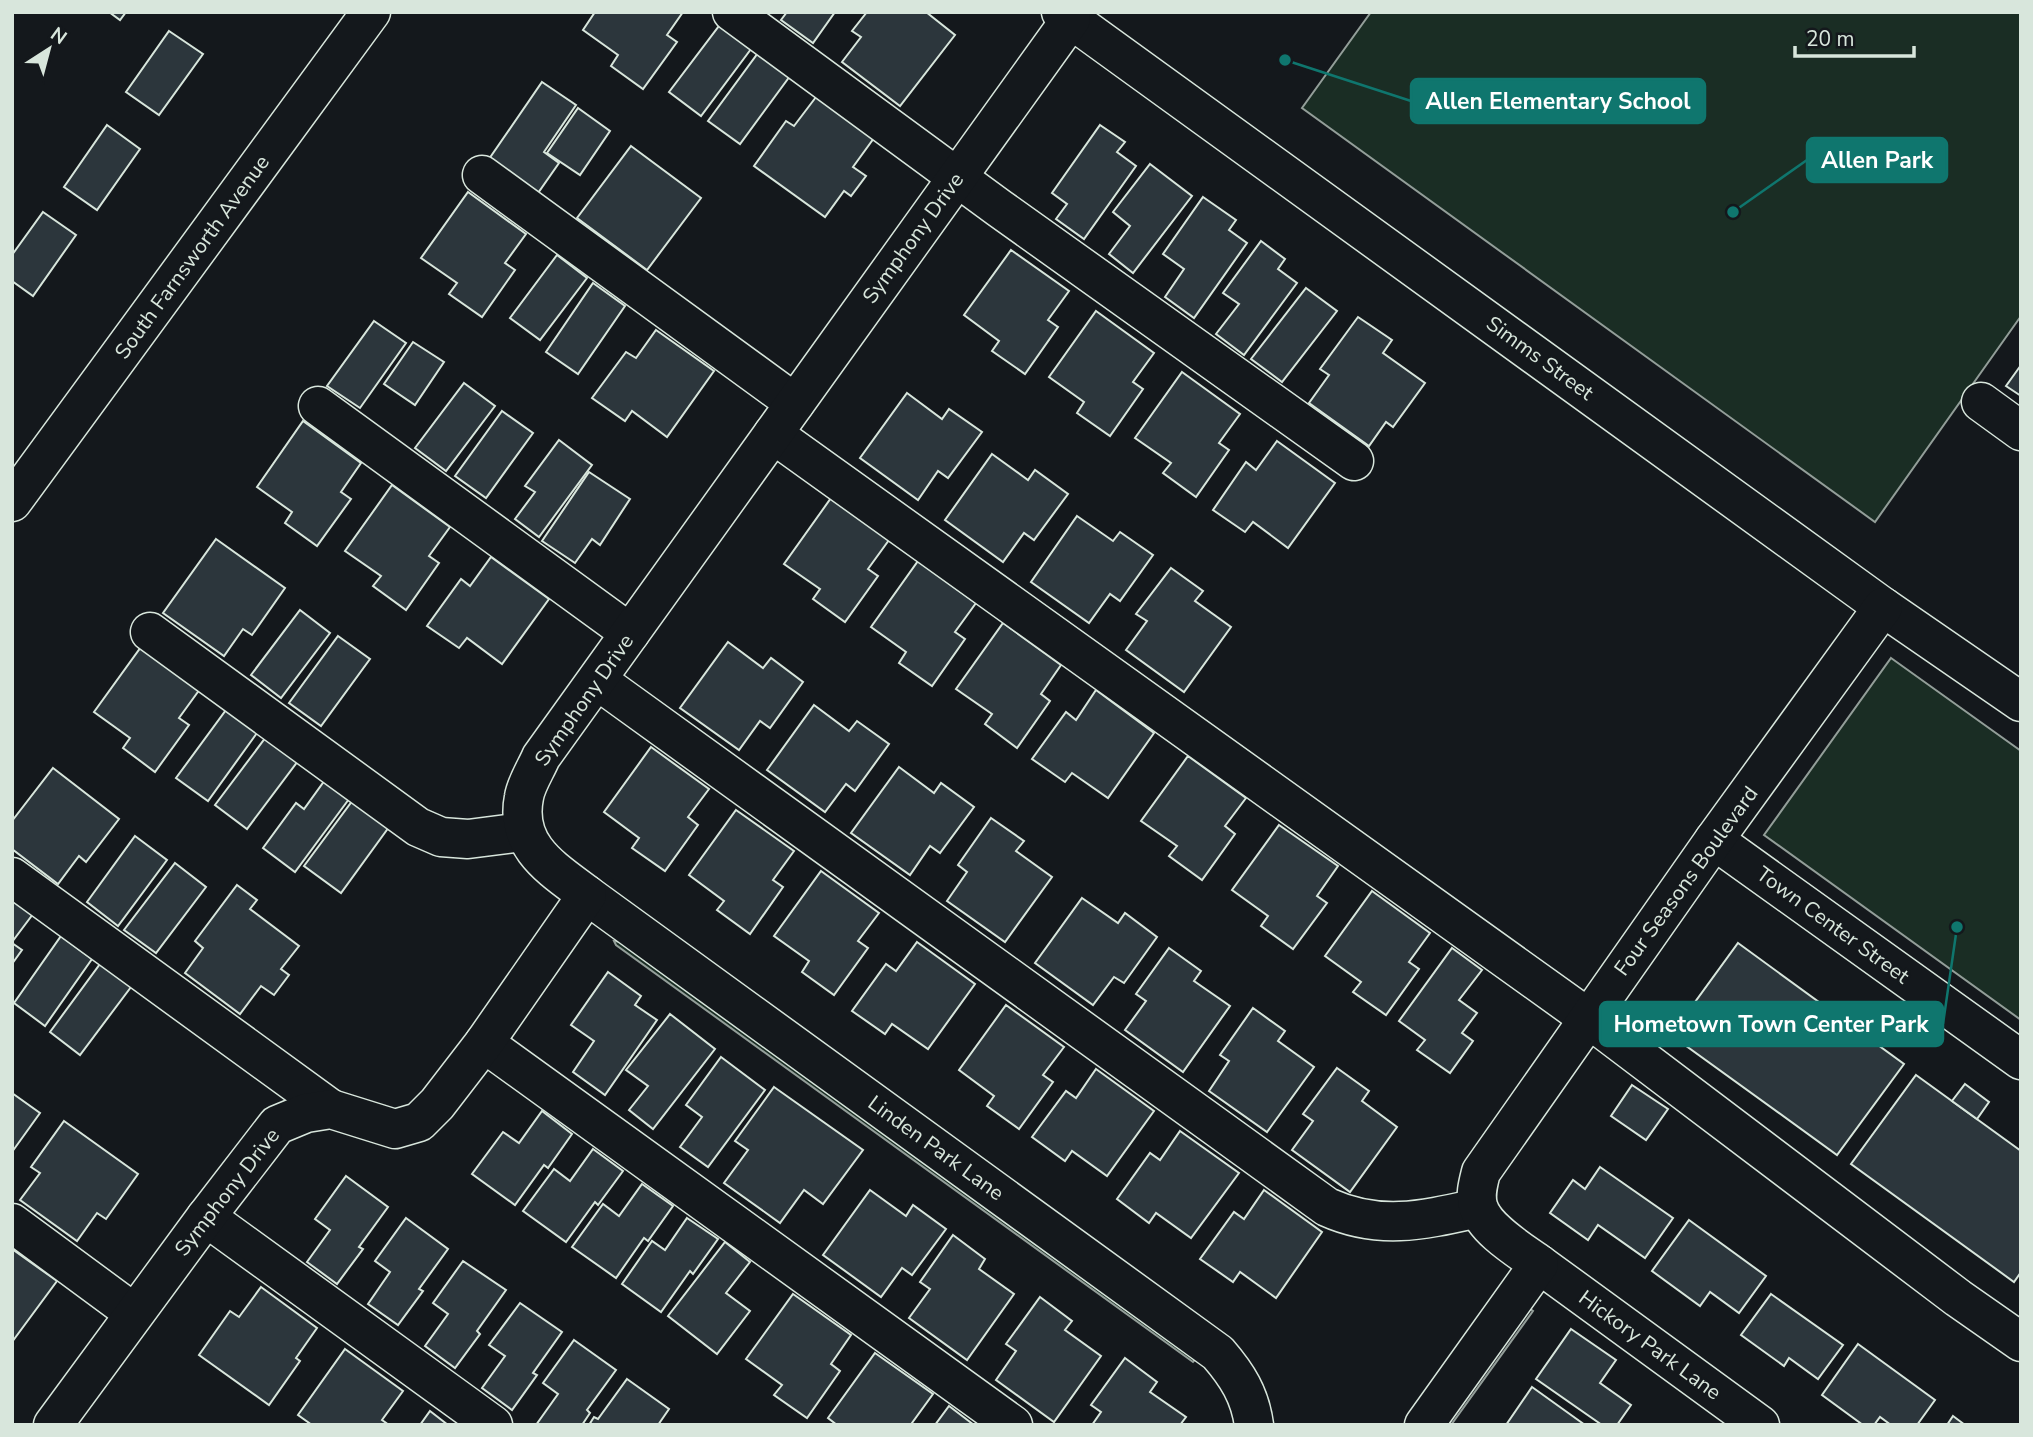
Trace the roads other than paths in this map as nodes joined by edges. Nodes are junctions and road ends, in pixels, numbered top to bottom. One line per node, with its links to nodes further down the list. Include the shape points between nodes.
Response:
1 (371, 12): 12 (street, South Farnsworth Avenue)
2 (732, 12): 5 (street)
3 (1066, 15): 5 (street, Symphony Drive); 13 (street, Simms Street)
4 (482, 175): 7 (street)
5 (957, 177): 7 (street, Symphony Drive); 11 (street)
6 (1981, 402): 9 (street)
7 (795, 403): 10 (street, Symphony Drive)
8 (318, 406): 15 (street)
9 (2021, 430)
10 (773, 434): 15 (street, Symphony Drive); 22 (street)
11 (1354, 461)
12 (12, 502)
13 (1883, 607): 17 (street, Simms Street); 19 (street, Four Seasons Boulevard)
14 (150, 632): 18 (street, via 418,827 454,838)
15 (630, 633): 16 (street, Symphony Drive)
16 (597, 680): 18 (street, Symphony Drive, via 541,757 524,796); 26 (street, via 1327,1207 1350,1218 1380,1222 1423,1220)
17 (2021, 702)
18 (523, 832): 21 (street, via 544,862)
19 (1714, 840): 22 (street, Four Seasons Boulevard); 24 (street, Town Center Street)
20 (12, 877): 25 (street)
21 (587, 895): 23 (street); 35 (street, Linden Park Lane, via 1218,1353 1248,1398)
22 (1588, 1018): 26 (street, Four Seasons Boulevard, via 1481,1172); 31 (street)
23 (484, 1043): 25 (street, via 419,1122 395,1129); 34 (street)
24 (2021, 1060)
25 (331, 1109): 27 (street, Symphony Drive, via 277,1125)
26 (1478, 1208): 29 (street, via 1505,1239)
27 (206, 1217): 30 (street, Symphony Drive); 33 (street)
28 (12, 1223): 30 (street)
29 (1539, 1264): 36 (street); 37 (street, Hickory Park Lane)
30 (134, 1313): 32 (street, Symphony Drive)
31 (2021, 1342)
32 (53, 1425)
33 (494, 1425)
34 (1013, 1425)
35 (1254, 1425)
36 (1424, 1425)
37 (1760, 1425)

